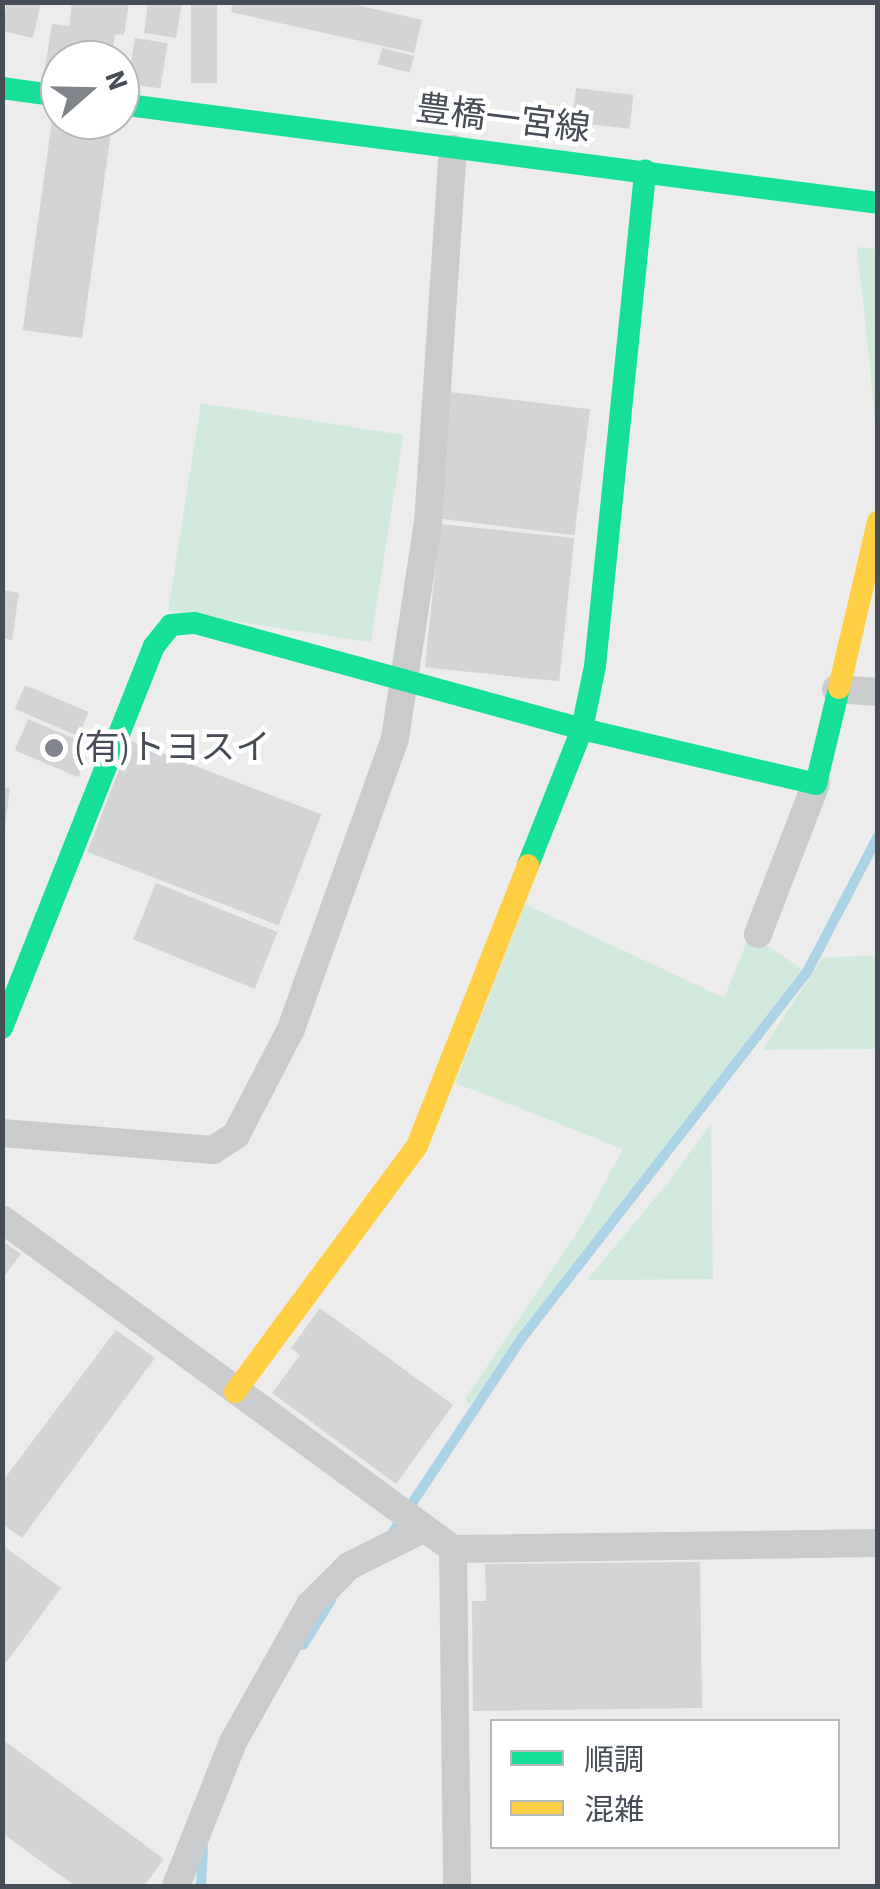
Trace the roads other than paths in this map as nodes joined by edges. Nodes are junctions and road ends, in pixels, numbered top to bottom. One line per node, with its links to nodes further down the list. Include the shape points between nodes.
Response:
1 (2, 88): 2 (street)
2 (40, 93)
3 (140, 107): 4 (street, 豊橋一宮線)
4 (453, 149): 5 (street, 豊橋一宮線); 8 (street, via 428,523)
5 (644, 171): 6 (street, 豊橋一宮線); 11 (street, via 598,646)
6 (878, 202)
7 (878, 522): 9 (street)
8 (402, 682): 11 (street); 14 (street, via 195,623 162,630); 15 (street, via 394,738 310,984 236,1134 203,1150)
9 (836, 689): 10 (street); 12 (street)
10 (878, 692)
11 (582, 729): 12 (street); 17 (street, via 417,1146)
12 (816, 784): 13 (street)
13 (758, 934)
14 (2, 1028)
15 (2, 1133)
16 (2, 1219): 17 (street)
17 (236, 1392): 18 (street)
18 (420, 1530): 20 (street); 21 (street, via 348,1566 310,1604 233,1742)
19 (878, 1543): 20 (street)
20 (452, 1549): 22 (street)
21 (176, 1886)
22 (457, 1886)

